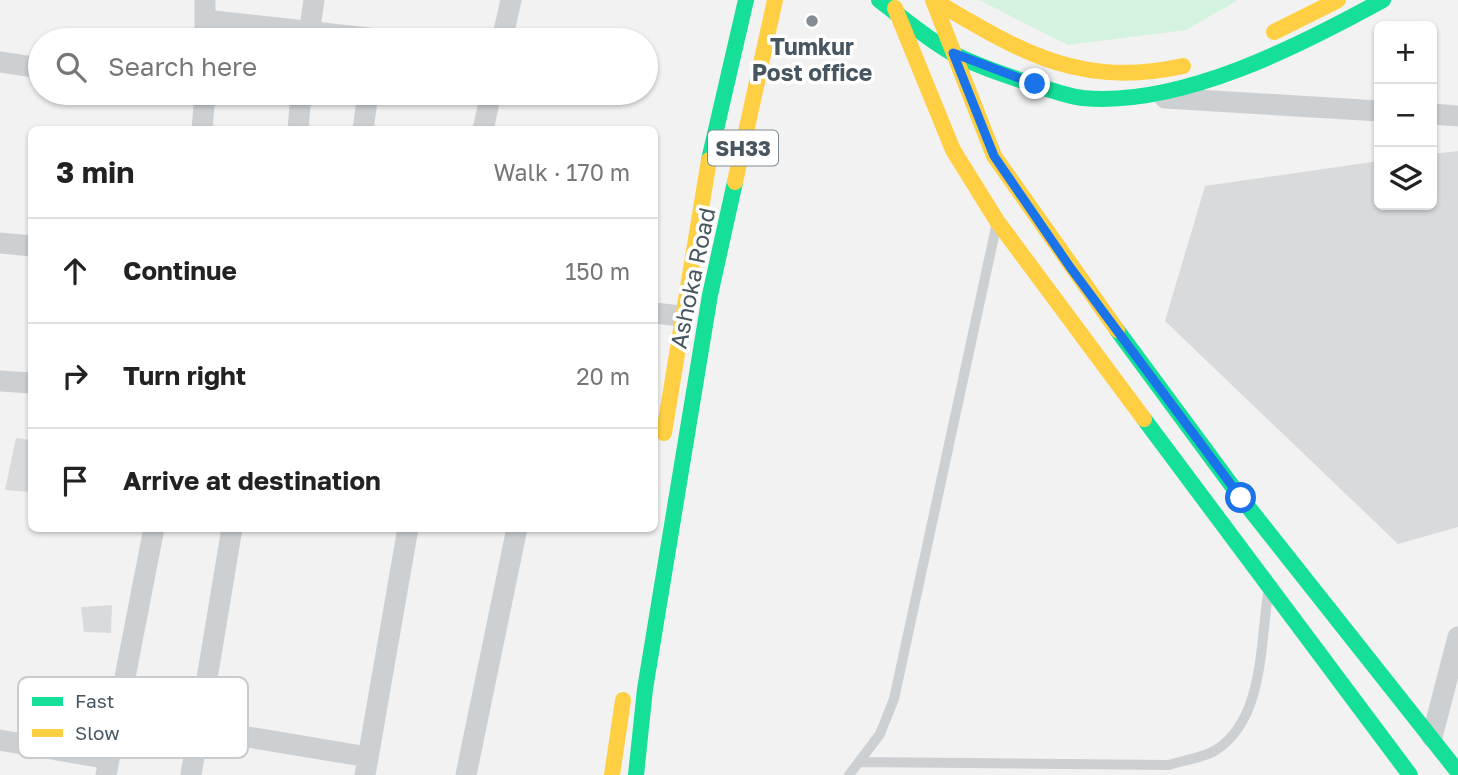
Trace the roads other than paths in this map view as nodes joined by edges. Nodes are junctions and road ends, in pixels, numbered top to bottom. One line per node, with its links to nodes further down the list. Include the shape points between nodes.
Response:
1 (314, 0): 12 (street)
2 (511, 0): 13 (street)
3 (747, 0): 36 (main road, Ashoka Road / SH33, via 703,188)
4 (775, 0): 60 (main road, Ashoka Road / SH33, via 689,409)
5 (879, 0): 9 (main road)
6 (933, 0): 15 (main road); 19 (main road, via 1016,48 1062,68)
7 (1338, 0): 14 (main road)
8 (1383, 0): 20 (main road, via 1330,30 1193,84)
9 (895, 6): 15 (main road); 32 (main road, via 953,150)
10 (205, 20): 11 (street)
11 (257, 28)
12 (310, 28)
13 (505, 28)
14 (1253, 42)
15 (953, 53): 20 (main road, via 1082,97); 49 (main road, via 994,156 1070,267 1241,498)
16 (1204, 60): 19 (main road)
17 (0, 62): 18 (street)
18 (28, 66)
19 (1135, 74): 20 (street)
20 (1141, 96): 25 (street)
21 (201, 105): 28 (street)
22 (300, 105): 29 (street)
23 (366, 105): 30 (street)
24 (488, 105): 31 (street)
25 (1374, 111)
26 (1437, 114): 27 (street)
27 (1458, 116)
28 (202, 126)
29 (298, 126)
30 (364, 126)
31 (484, 126)
32 (997, 221): 44 (main road); 54 (lane, via 894,699 880,734)
33 (0, 243): 34 (street)
34 (28, 246)
35 (658, 313): 36 (street)
36 (681, 316): 39 (main road, Ashoka Road / SH33)
37 (0, 381): 38 (street)
38 (28, 383)
39 (661, 453)
40 (153, 532): 46 (street)
41 (231, 532): 47 (street)
42 (407, 532): 55 (street)
43 (516, 532): 58 (street)
44 (1269, 583): 54 (lane, via 1251,706 1235,733 1214,752 1169,765); 62 (main road)
45 (1458, 637): 49 (street)
46 (124, 677)
47 (207, 677)
48 (626, 679): 59 (main road)
49 (1432, 737): 57 (main road)
50 (0, 740): 52 (street)
51 (248, 740): 55 (street)
52 (18, 744)
53 (72, 758): 56 (street)
54 (860, 762): 61 (lane)
55 (367, 766)
56 (108, 767)
57 (1458, 772)
58 (466, 775)
59 (612, 775)
60 (636, 775)
61 (849, 775)
62 (1410, 775)

